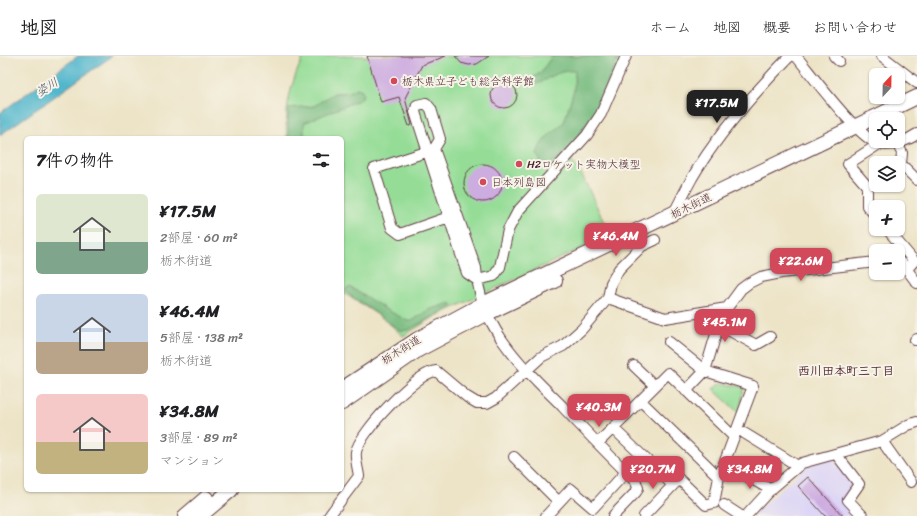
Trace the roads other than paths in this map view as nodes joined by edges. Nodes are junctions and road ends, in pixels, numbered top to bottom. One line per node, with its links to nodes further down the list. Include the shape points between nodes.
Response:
1 (626, 56): 23 (street, via 601,114 587,135 518,211 508,230 500,267 494,276)
2 (790, 56): 17 (street, via 767,79 712,149 693,177)
3 (796, 56): 9 (street)
4 (882, 56): 5 (street)
5 (917, 83)
6 (917, 97): 9 (highway, 栃木街道)
7 (917, 108): 8 (highway)
8 (905, 114)
9 (865, 129): 17 (highway, 栃木街道); 26 (highway, 栃木街道)
10 (917, 134): 11 (street)
11 (905, 139)
12 (873, 148): 16 (street, via 848,164 867,186)
13 (900, 148): 15 (street, via 902,153 901,164)
14 (429, 151): 18 (street); 18 (street, via 374,169 378,184 395,232 400,234); 23 (street, via 415,112 417,105 426,103 431,109 440,139 434,149 476,268)
15 (917, 180)
16 (869, 207)
17 (674, 214): 26 (highway, 栃木街道)
18 (449, 217): 23 (street, via 467,273)
19 (893, 236): 22 (street, via 914,261)
20 (655, 240): 25 (street, via 642,246 619,268 611,283)
21 (869, 263): 27 (street, via 762,277 749,282)
22 (906, 269): 24 (street)
23 (477, 280): 26 (street)
24 (917, 283)
25 (608, 298): 27 (street, via 665,318); 32 (street, via 582,330 563,346 540,357)
26 (486, 308): 32 (street, via 503,344); 35 (highway, 栃木街道, via 418,339); 38 (highway, 栃木街道, via 418,350)
27 (727, 308): 28 (street)
28 (720, 326): 29 (street, via 756,345); 33 (street)
29 (770, 337)
30 (669, 342): 33 (street)
31 (634, 366): 34 (street)
32 (526, 371): 43 (street); 60 (street, via 487,403 477,403 467,397 436,371 416,380 389,406 361,439 356,452 359,476)
33 (705, 371): 36 (street); 41 (street, via 753,386)
34 (655, 386): 36 (street, via 668,373); 37 (street)
35 (344, 388)
36 (686, 391): 41 (street)
37 (641, 401): 40 (street); 49 (street)
38 (344, 402)
39 (917, 422): 42 (street)
40 (614, 429): 43 (street); 51 (street)
41 (739, 435): 46 (street); 49 (street)
42 (882, 441): 44 (street); 50 (street)
43 (598, 444): 47 (street)
44 (836, 454): 46 (street); 65 (street, via 859,484 848,500)
45 (514, 458): 55 (street)
46 (798, 466): 52 (street)
47 (626, 472): 55 (street, via 593,508 571,489); 62 (street, via 638,488)
48 (740, 472): 52 (street)
49 (719, 477): 51 (street, via 714,503 706,505 679,479)
50 (911, 482)
51 (673, 485): 57 (street)
52 (770, 490): 64 (street)
53 (214, 492): 58 (highway)
54 (229, 492): 59 (highway)
55 (558, 501): 61 (street)
56 (724, 505): 63 (street)
57 (649, 514)
58 (185, 516)
59 (200, 516)
60 (329, 516)
61 (546, 516)
62 (613, 516)
63 (741, 516)
64 (746, 516)
65 (864, 516)

